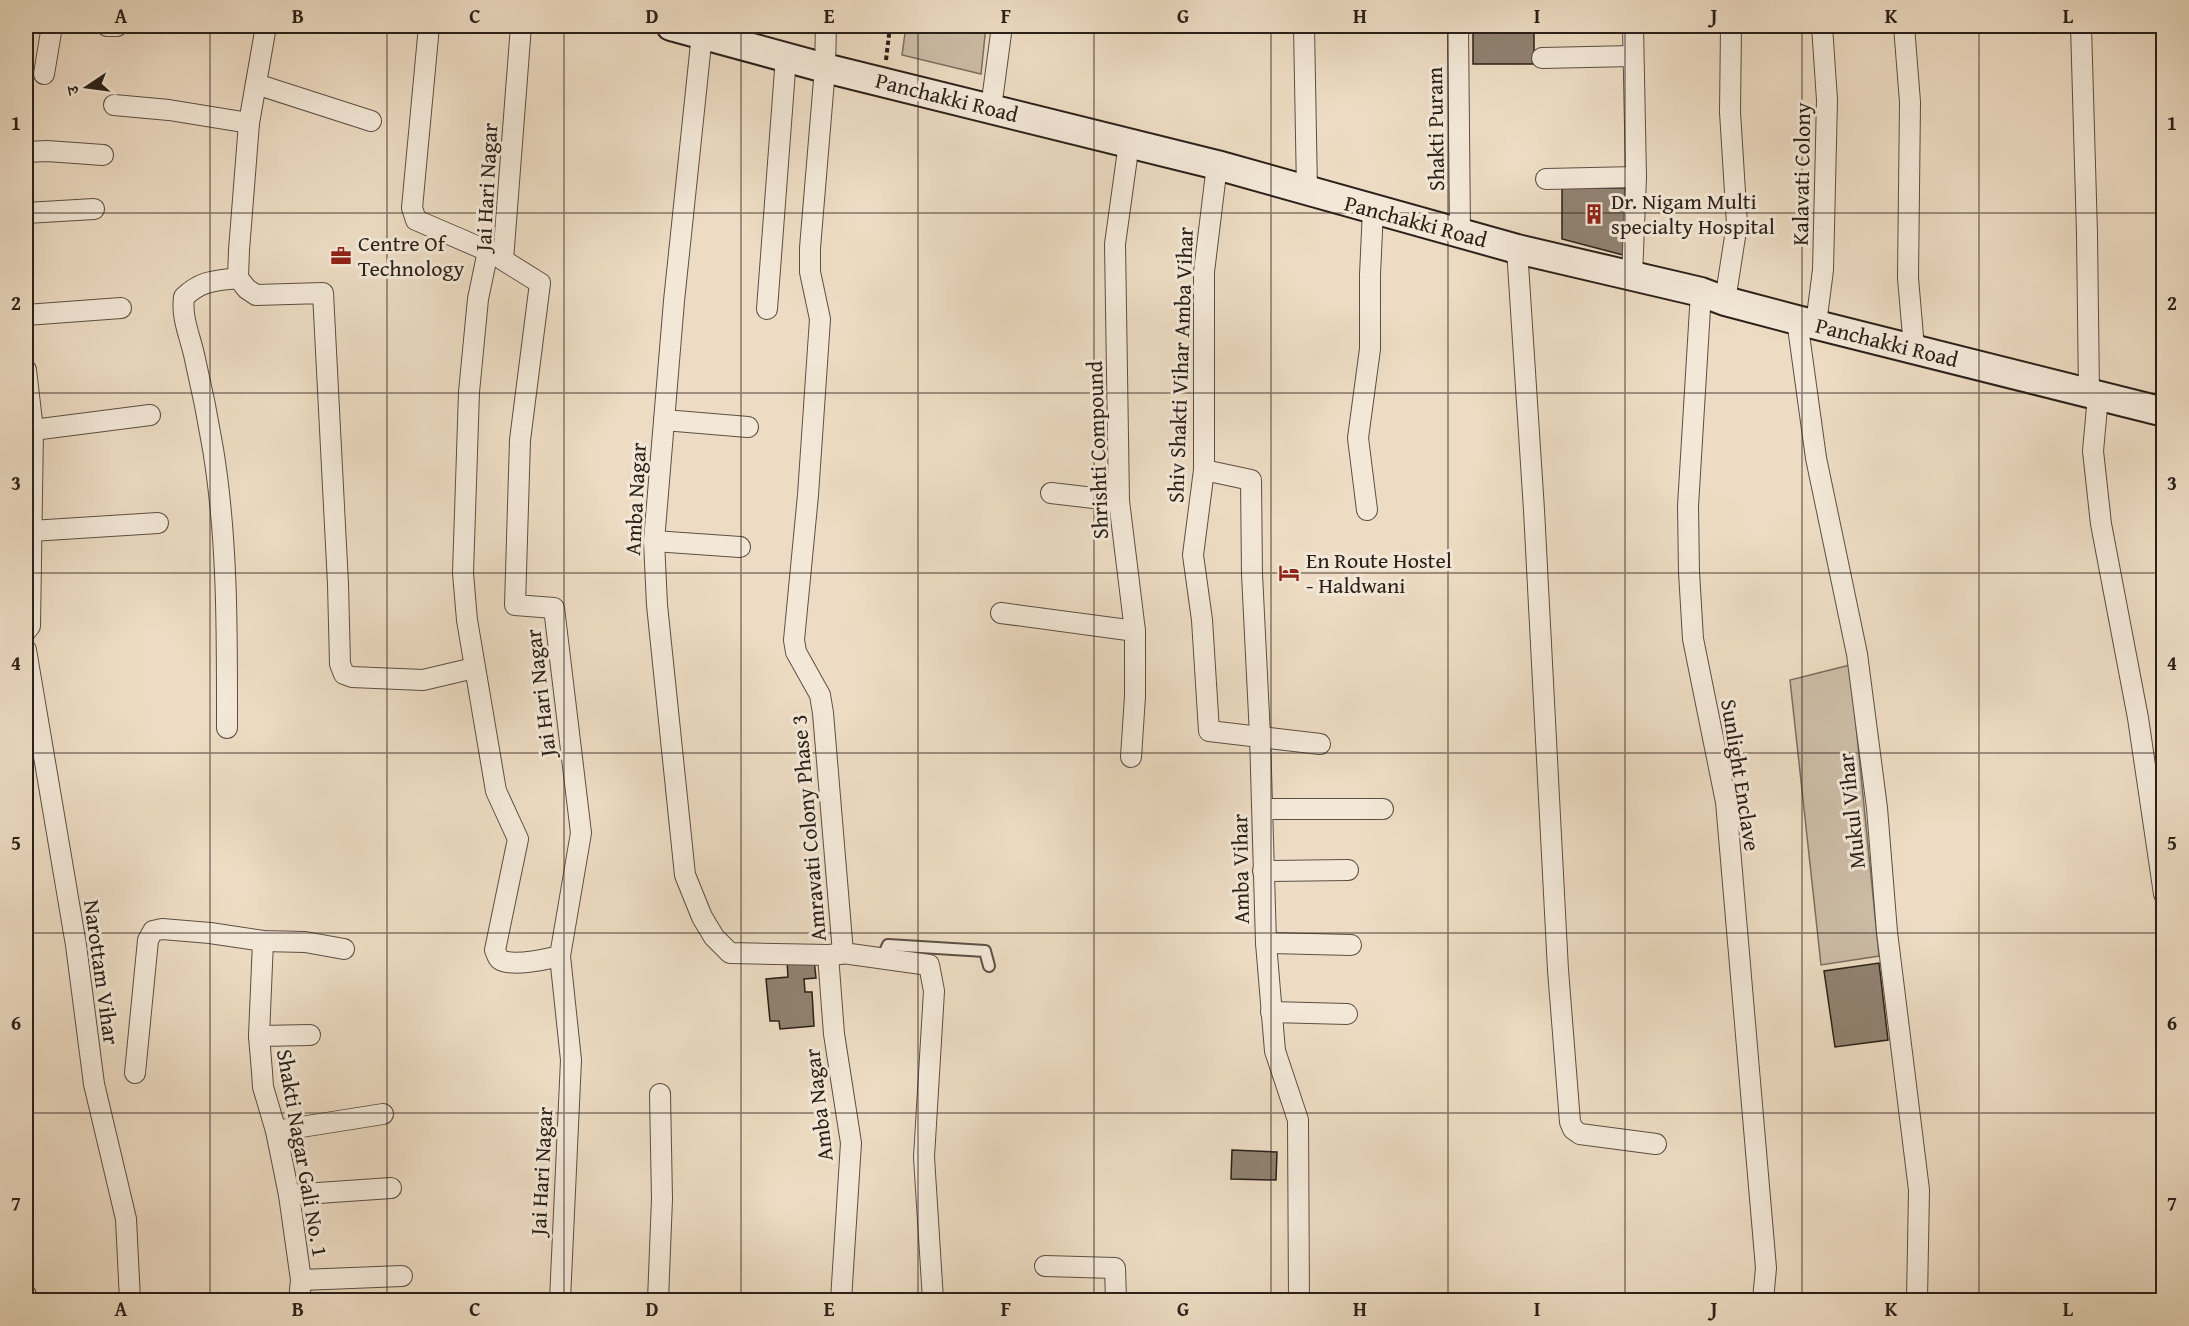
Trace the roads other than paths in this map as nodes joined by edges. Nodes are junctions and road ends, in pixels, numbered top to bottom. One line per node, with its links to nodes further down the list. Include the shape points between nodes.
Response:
1 (52, 26): 20 (street)
2 (266, 26): 21 (street)
3 (429, 26): 38 (street, via 412,208 416,220)
4 (521, 26): 38 (street, Jai Hari Nagar)
5 (670, 26): 15 (main road, Panchakki Road)
6 (826, 26): 19 (street, Amravati Colony Phase 3)
7 (1002, 26): 23 (street)
8 (1304, 26): 32 (street)
9 (1458, 26): 36 (street, Shakti Puram)
10 (1633, 26): 16 (street)
11 (1731, 26): 41 (street, Sunlight Enclave, via 1730,112 1737,224)
12 (1821, 26): 45 (street, Kalavati Colony, via 1827,100 1823,270)
13 (1904, 26): 46 (street, via 1910,102 1908,278)
14 (2081, 26): 48 (street)
15 (702, 34): 17 (main road, Panchakki Road); 52 (street, Amba Nagar)
16 (1633, 56): 18 (street); 30 (street)
17 (786, 57): 19 (main road, Panchakki Road); 43 (street)
18 (1542, 58)
19 (825, 68): 23 (main road, Panchakki Road); 83 (street, Amravati Colony Phase 3, via 810,248 810,272 820,319 794,640 796,652 820,694 823,713)
20 (44, 74)
21 (256, 84): 24 (street); 25 (street)
22 (114, 105): 25 (street)
23 (992, 108): 26 (main road, Panchakki Road)
24 (371, 121)
25 (249, 123): 40 (street)
26 (1129, 143): 29 (main road, Panchakki Road); 56 (street, Shrishti Compound, via 1115,244)
27 (26, 152): 28 (street)
28 (103, 155)
29 (1217, 165): 32 (main road, Panchakki Road); 54 (street, Shiv Shakti Vihar Amba Vihar, via 1204,272)
30 (1636, 177): 31 (street); 39 (street)
31 (1546, 180)
32 (1307, 191): 34 (main road, Panchakki Road)
33 (94, 209): 35 (street)
34 (1373, 209): 36 (main road, Panchakki Road); 58 (street, via 1370,349 1358,438)
35 (26, 213)
36 (1460, 232): 37 (main road, Panchakki Road)
37 (1517, 249): 39 (main road, Panchakki Road); 95 (street, via 1570,1122 1580,1134)
38 (496, 255): 68 (street, via 478,299 469,392 463,573); 84 (street, Jai Hari Nagar, via 540,283 520,440 515,605 554,608 581,833)
39 (1632, 276): 41 (main road, Panchakki Road)
40 (238, 278): 68 (street, via 256,295 323,293 340,664 344,674 351,678 423,680); 70 (street, via 197,286 184,297 182,311 213,450 224,542)
41 (1713, 296): 45 (main road, Panchakki Road); 111 (street, Sunlight Enclave, via 1689,506 1689,573 1693,639 1726,802 1766,1268)
42 (121, 308): 44 (street)
43 (767, 309)
44 (26, 315)
45 (1807, 322): 46 (main road, Panchakki Road); 112 (street, Mukul Vihar, via 1816,458 1857,654 1877,808 1887,932 1919,1190)
46 (1914, 348): 48 (main road, Panchakki Road)
47 (26, 370): 51 (street)
48 (2094, 394): 49 (main road, Panchakki Road); 78 (street, via 2093,451 2101,524 2138,718)
49 (2163, 412)
50 (150, 416): 51 (street)
51 (30, 418): 57 (street)
52 (664, 420): 53 (street); 61 (street, Amba Nagar)
53 (748, 427)
54 (1204, 470): 71 (street, Amba Vihar, via 1251,480); 71 (street, Shiv Shakti Vihar Amba Vihar, via 1193,555 1202,620 1209,732)
55 (1051, 493): 56 (street)
56 (1119, 501): 65 (street, Shrishti Compound)
57 (28, 504): 60 (street)
58 (1367, 510)
59 (158, 523): 60 (street)
60 (31, 531): 63 (street)
61 (654, 541): 62 (street); 83 (street, Amba Nagar, via 685,875 702,917 730,953)
62 (740, 547)
63 (28, 584): 66 (street, via 30,626)
64 (1001, 613): 65 (street)
65 (1135, 631): 73 (street, Shrishti Compound)
66 (26, 632)
67 (26, 650): 69 (street, Narottam Vihar)
68 (474, 668): 84 (street, via 496,791 518,839 495,950 497,957 503,961 535,962)
69 (29, 688): 103 (street, Narottam Vihar, via 76,945 94,1084 126,1220)
70 (227, 728)
71 (1260, 736): 72 (street); 74 (street, Amba Vihar)
72 (1320, 744)
73 (1131, 757)
74 (1263, 809): 75 (street); 77 (street, Amba Vihar)
75 (1383, 809)
76 (1348, 870): 77 (street)
77 (1263, 871): 80 (street, Amba Vihar)
78 (2163, 894)
79 (263, 941): 82 (street, via 305,942); 90 (street, Shakti Nagar Gali No. 1); 91 (street, via 210,933 153,931 148,939)
80 (1266, 943): 81 (street); 87 (street, Amba Vihar)
81 (1351, 945)
82 (344, 949)
83 (836, 954): 85 (street, Amravati Colony Phase 3); 107 (street, Amba Nagar, via 834,1034 851,1143)
84 (561, 956): 105 (street, Jai Hari Nagar, via 571,1060)
85 (882, 958): 86 (lane, via 888,945 985,951); 108 (street, Amravati Colony Phase 3, via 929,964 934,992 924,1157)
86 (990, 966)
87 (1271, 1012): 88 (street); 110 (street, Amba Vihar, via 1275,1051 1298,1120)
88 (1347, 1014)
89 (310, 1035): 90 (street)
90 (259, 1036): 94 (street, Shakti Nagar Gali No. 1, via 263,1087)
91 (135, 1073)
92 (660, 1094): 106 (street, via 662,1199)
93 (383, 1114): 94 (street)
94 (276, 1131): 97 (street, Shakti Nagar Gali No. 1)
95 (1656, 1144)
96 (391, 1188): 97 (street)
97 (289, 1195): 100 (street, Shakti Nagar Gali No. 1)
98 (1045, 1266): 109 (street, via 1115,1268)
99 (402, 1276): 100 (street)
100 (301, 1280): 104 (street, Shakti Nagar Gali No. 1)
101 (26, 1295): 102 (street)
102 (26, 1300)
103 (130, 1300)
104 (299, 1300)
105 (560, 1300)
106 (658, 1300)
107 (841, 1300)
108 (933, 1300)
109 (1116, 1300)
110 (1299, 1300)
111 (1763, 1300)
112 (1917, 1300)

